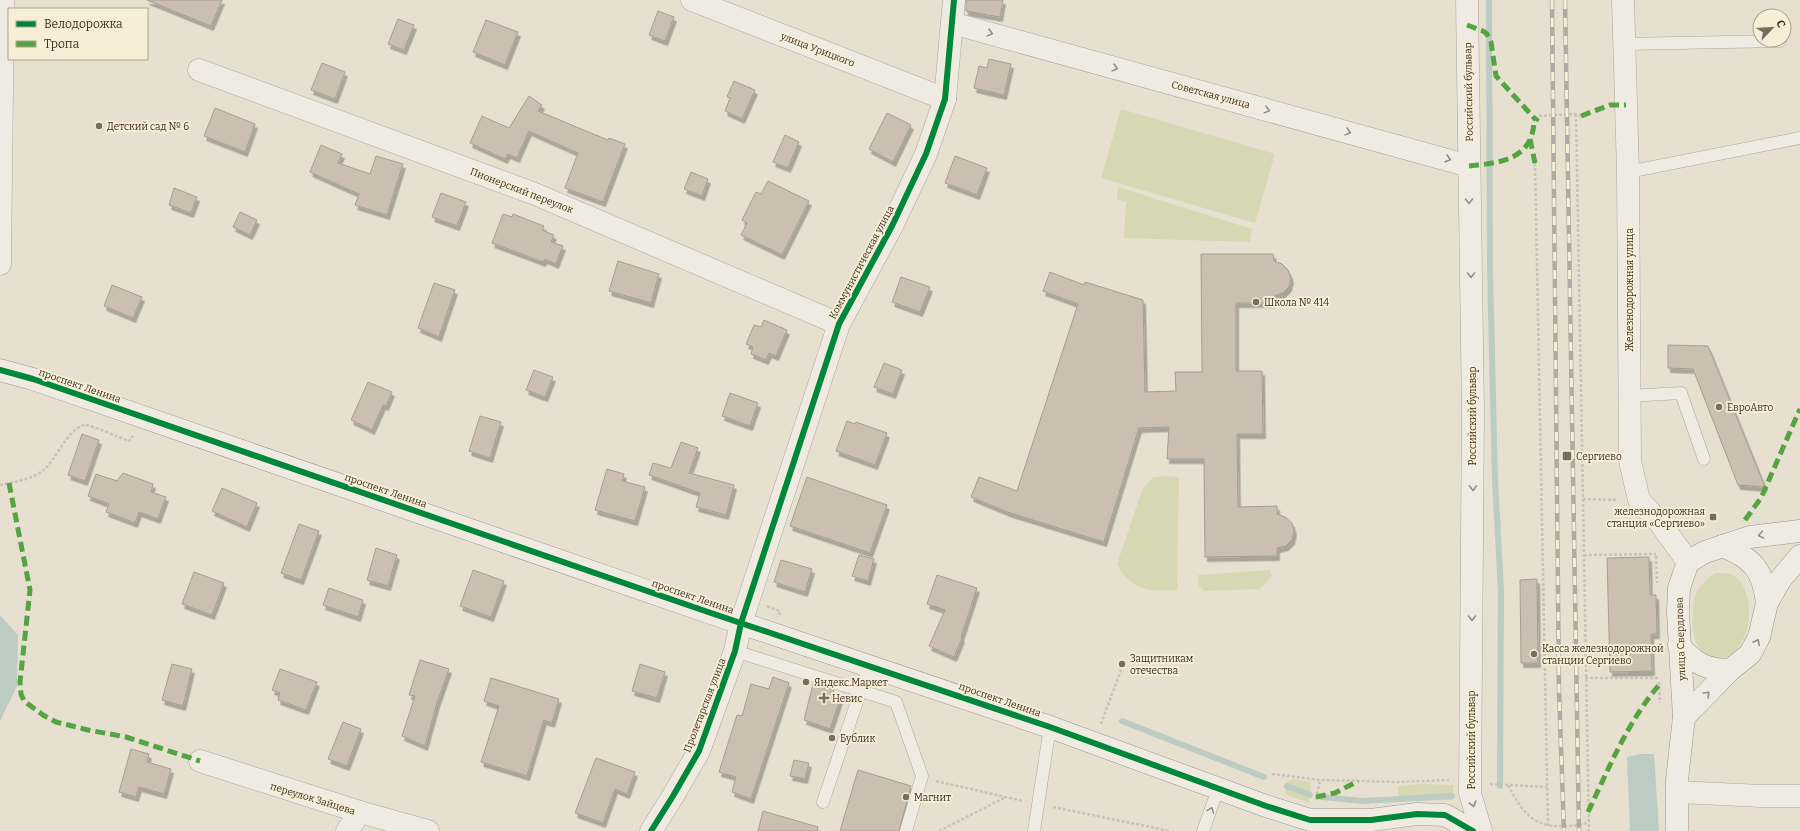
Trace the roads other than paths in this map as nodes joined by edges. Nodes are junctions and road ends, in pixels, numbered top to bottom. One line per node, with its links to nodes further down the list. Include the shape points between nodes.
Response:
1 (3, 0): 14 (street)
2 (692, 0): 10 (street, улица Урицкого)
3 (954, 0): 6 (street, Коммунистическая улица)
4 (1467, 0): 12 (street, Российский бульвар)
5 (1623, 0): 8 (street, Железнодорожная улица)
6 (952, 23): 10 (street, Коммунистическая улица); 12 (street, Советская улица, one-way to 12)
7 (1752, 42): 8 (lane)
8 (1624, 44): 13 (street, Железнодорожная улица)
9 (199, 70): 16 (street, Пионерский переулок, via 535,194)
10 (945, 99): 16 (street, Коммунистическая улица, via 926,154 892,226)
11 (1800, 138): 13 (lane)
12 (1469, 166): 46 (street, Российский бульвар, one-way to 46, via 1479,783 1470,793)
13 (1628, 172): 18 (street, Железнодорожная улица)
14 (1, 216): 15 (street)
15 (0, 264)
16 (839, 324): 25 (street, Коммунистическая улица)
17 (0, 370): 25 (street, проспект Ленина, via 33,379)
18 (1630, 396): 19 (lane, via 1681,393); 23 (street, Железнодорожная улица, via 1630,461 1639,500 1660,523)
19 (1704, 459)
20 (1800, 531): 21 (street, one-way to 21, via 1750,537)
21 (1722, 546): 23 (street); 24 (street, via 1741,553 1755,566 1764,584)
22 (1800, 556): 24 (street, via 1780,580)
23 (1688, 562): 26 (street, улица Свердлова, via 1679,588)
24 (1767, 603): 29 (street, one-way to 24, via 1750,654 1759,638)
25 (741, 623): 27 (street, Пролетарская улица); 28 (street, проспект Ленина)
26 (1679, 645): 29 (street, via 1688,657 1701,665 1715,670); 31 (street, улица Свердлова)
27 (735, 651): 30 (lane); 41 (street, Пролетарская улица, via 699,751)
28 (869, 666): 30 (lane); 32 (street, проспект Ленина)
29 (1730, 670): 31 (street, one-way to 29)
30 (860, 691): 37 (lane); 42 (lane, via 896,702 922,776)
31 (1684, 717): 35 (street, улица Свердлова)
32 (1050, 727): 34 (street, проспект Ленина); 43 (lane)
33 (200, 761): 38 (street, переулок Зайцева)
34 (1218, 789): 44 (lane, one-way to 34); 45 (street, проспект Ленина, via 1310,820 1371,820 1417,814 1445,815)
35 (1678, 792): 36 (street); 47 (street, улица Свердлова)
36 (1800, 796)
37 (823, 802)
38 (360, 812): 39 (street); 40 (street, переулок Зайцева)
39 (347, 831)
40 (428, 831)
41 (651, 831)
42 (906, 831)
43 (1034, 831)
44 (1203, 831)
45 (1473, 831)
46 (1481, 831)
47 (1678, 831)

